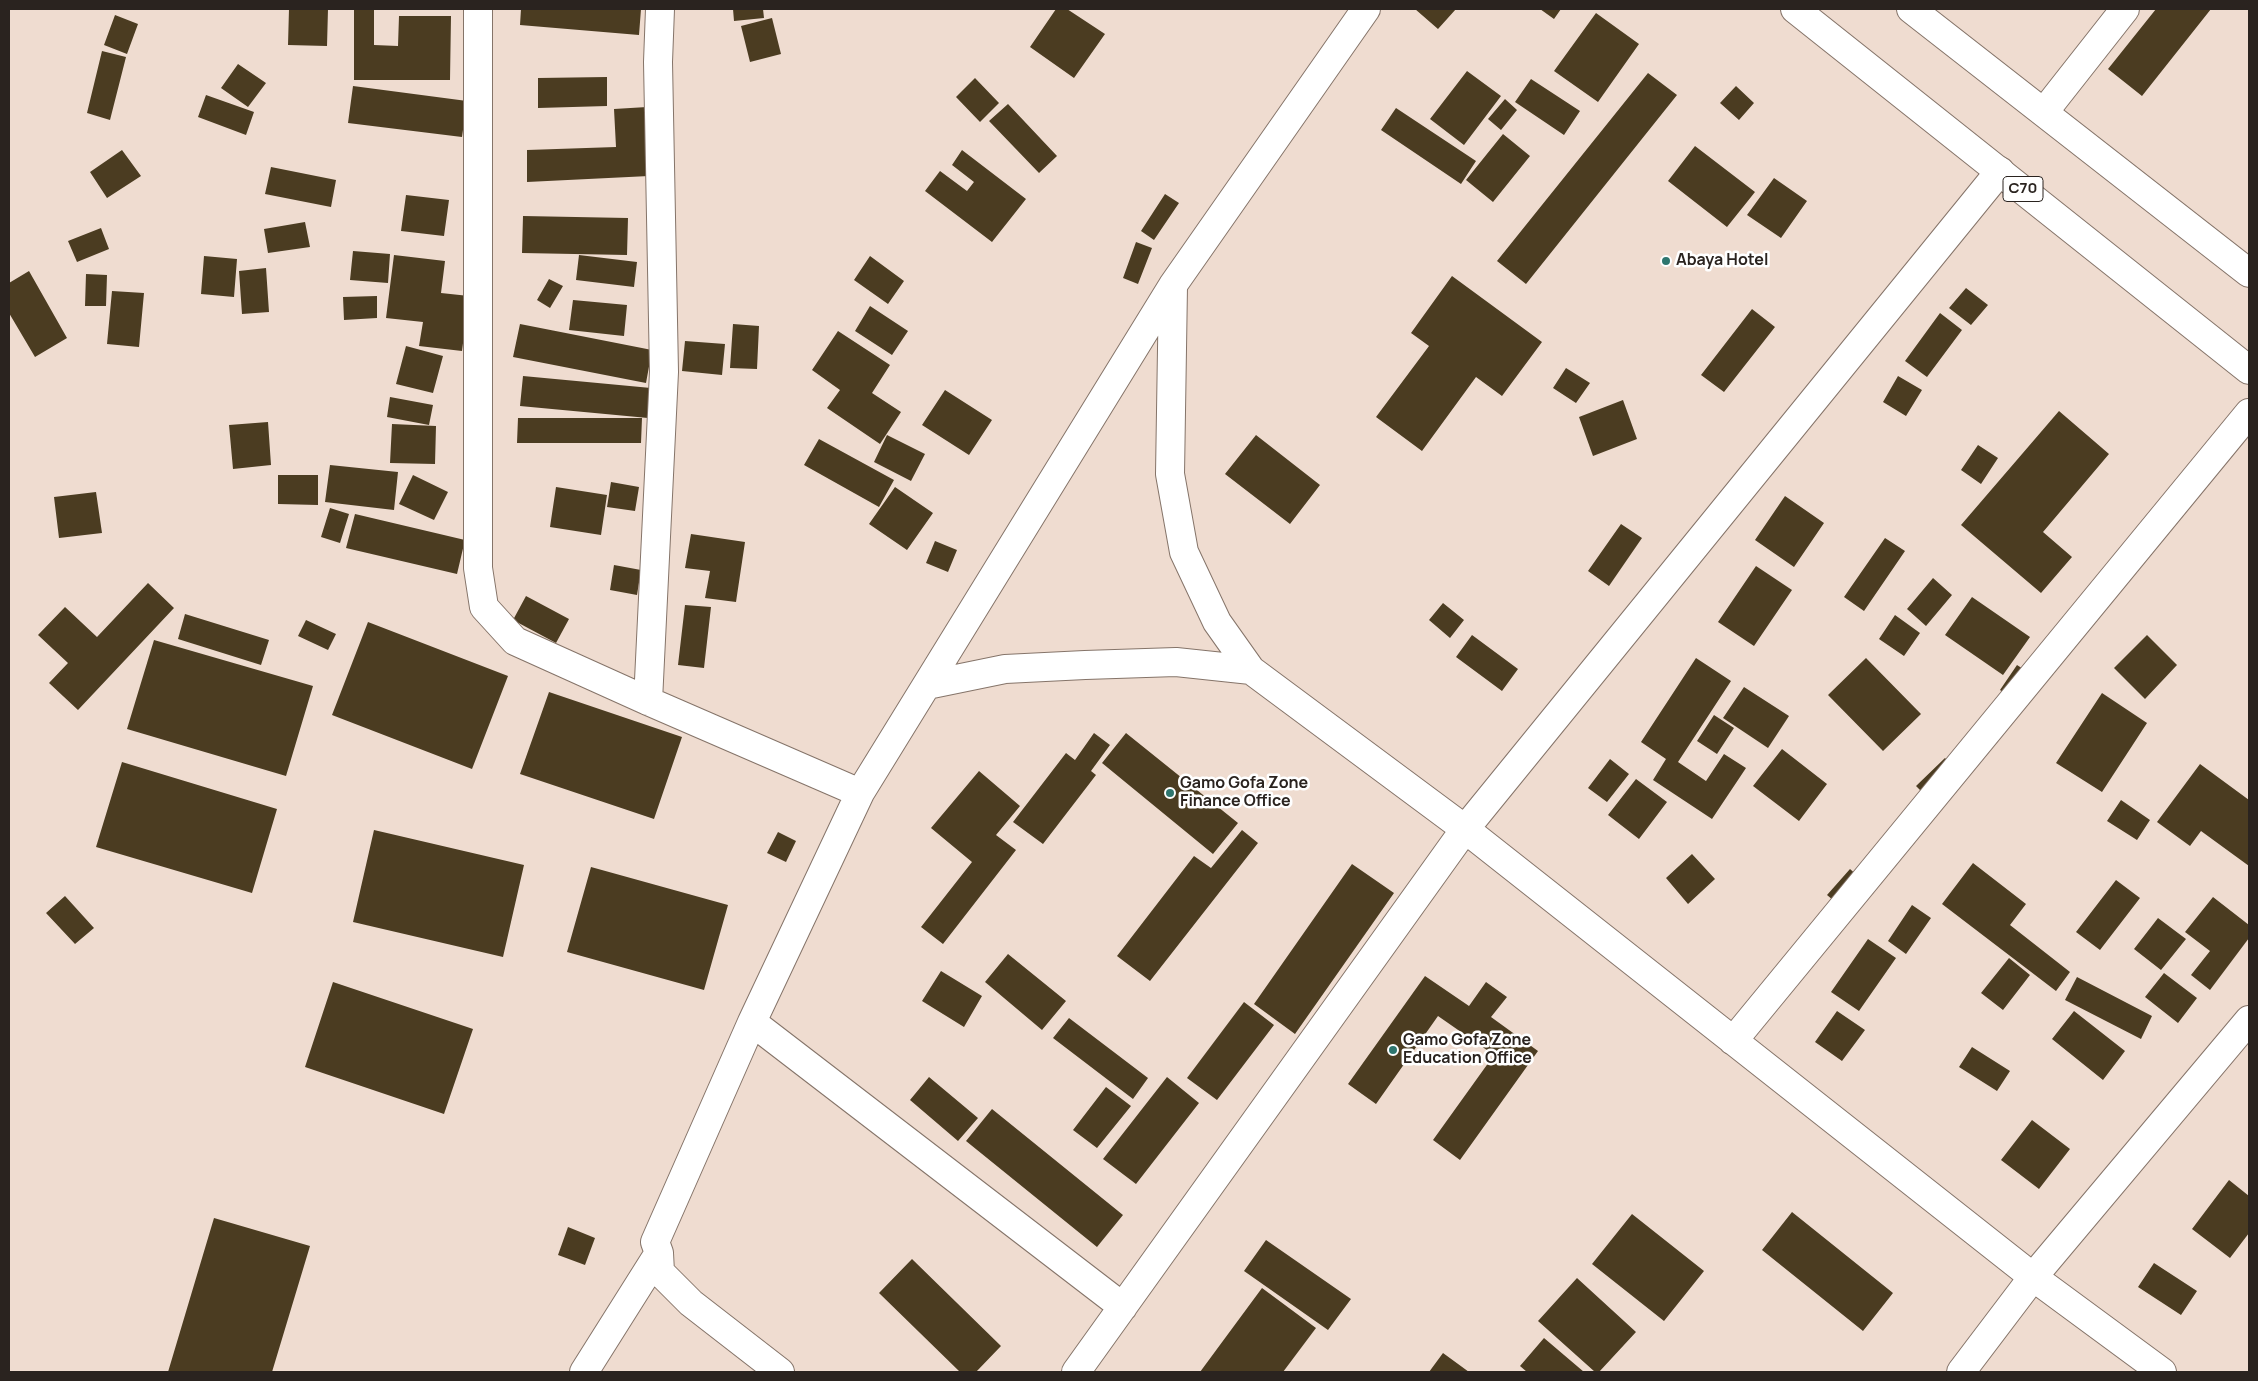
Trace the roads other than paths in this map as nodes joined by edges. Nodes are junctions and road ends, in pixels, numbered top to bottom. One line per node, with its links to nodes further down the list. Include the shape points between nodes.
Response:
1 (478, 9): 15 (main road, via 478,568 484,607 515,641)
2 (660, 9): 15 (main road, via 658,62 664,372)
3 (1366, 9): 10 (main road)
4 (1795, 9): 8 (main road, C70)
5 (1911, 9): 7 (main road)
6 (2125, 9): 7 (main road)
7 (2044, 112): 9 (main road)
8 (2000, 170): 11 (main road, C70); 17 (main road)
9 (2249, 273)
10 (1173, 285): 13 (main road, via 1170,474 1184,552 1217,622); 14 (main road)
11 (2249, 370)
12 (2249, 413): 20 (main road)
13 (1251, 670): 14 (main road, via 1176,662 1085,665 1005,669); 17 (main road)
14 (926, 685): 16 (main road)
15 (648, 701): 16 (main road)
16 (860, 792): 19 (main road)
17 (1465, 829): 20 (main road); 23 (main road)
18 (2249, 1020): 22 (main road)
19 (752, 1022): 21 (main road, via 655,1242); 23 (main road)
20 (1733, 1040): 22 (main road)
21 (659, 1253): 24 (main road); 25 (main road, via 660,1272 691,1303)
22 (2033, 1278): 27 (main road); 28 (main road)
23 (1122, 1307): 26 (main road)
24 (584, 1372)
25 (780, 1372)
26 (1076, 1372)
27 (1961, 1372)
28 (2162, 1372)

